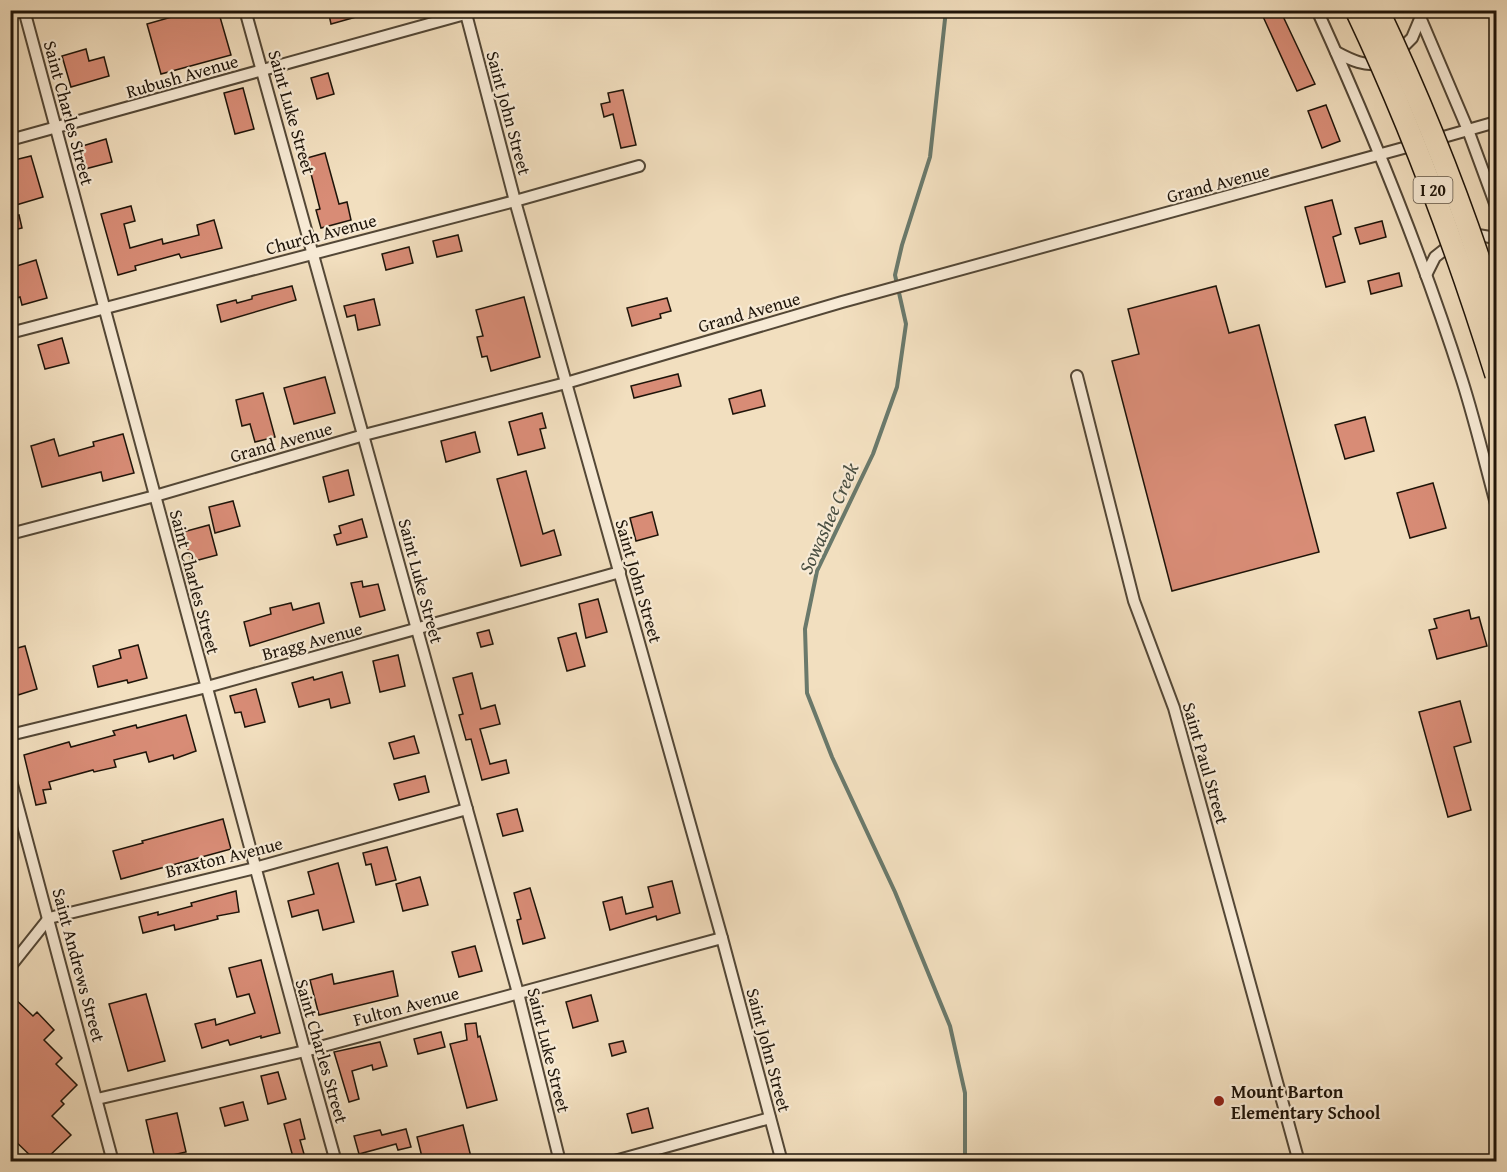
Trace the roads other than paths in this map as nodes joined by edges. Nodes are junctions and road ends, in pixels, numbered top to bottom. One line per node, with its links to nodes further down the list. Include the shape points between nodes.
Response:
1 (24, 10): 11 (street, Saint Charles Street)
2 (245, 10): 9 (street, Saint Luke Street)
3 (1317, 10): 8 (street)
4 (1356, 10): 24 (highway, I 20, bridge, via 1422,160)
5 (1378, 10): 22 (highway, I 20, bridge, via 1443,160)
6 (465, 12): 9 (street, Rubush Avenue); 16 (street, Saint John Street)
7 (1418, 15): 8 (street, via 1417,29 1406,45 1383,63 1364,64); 12 (street)
8 (1336, 52): 14 (street)
9 (263, 71): 11 (street, Rubush Avenue); 19 (street, Saint Luke Street)
10 (1497, 122): 12 (street, Grand Avenue)
11 (56, 129): 13 (street, Rubush Avenue); 21 (street, Saint Charles Street)
12 (1468, 130): 14 (street, Grand Avenue); 17 (street)
13 (10, 140)
14 (1380, 156): 20 (street); 26 (street, Grand Avenue, via 842,302)
15 (639, 166): 16 (street, Church Avenue)
16 (515, 201): 19 (street, Church Avenue); 26 (street, Saint John Street)
17 (1497, 206)
18 (1497, 238): 20 (street, via 1478,235 1448,246 1435,257)
19 (314, 253): 21 (street, Church Avenue); 27 (street, Saint Luke Street)
20 (1426, 275): 29 (street, via 1463,382)
21 (104, 308): 23 (street, Church Avenue); 28 (street, Saint Charles Street)
22 (1497, 311)
23 (10, 333)
24 (1497, 375)
25 (1077, 376): 50 (street, Saint Paul Street, via 1134,601 1174,708)
26 (566, 383): 27 (street, Grand Avenue); 31 (street, Saint John Street)
27 (364, 435): 28 (street, Grand Avenue); 32 (street, Saint Luke Street)
28 (155, 496): 30 (street, Grand Avenue); 33 (street, Saint Charles Street)
29 (1497, 504)
30 (10, 534)
31 (620, 572): 32 (street, Bragg Avenue); 39 (street, Saint John Street)
32 (417, 628): 33 (street, Bragg Avenue); 36 (street, Saint Luke Street)
33 (207, 687): 34 (street, Bragg Avenue); 37 (street, Saint Charles Street)
34 (10, 735)
35 (10, 777): 38 (street, Saint Andrews Street)
36 (467, 808): 37 (street, Braxton Avenue); 41 (street, Saint Luke Street)
37 (255, 868): 38 (street, Braxton Avenue); 42 (street, Saint Charles Street)
38 (49, 918): 40 (street); 43 (street, Saint Andrews Street)
39 (722, 938): 41 (street, Fulton Avenue); 44 (street, Saint John Street)
40 (10, 967)
41 (518, 993): 42 (street, Fulton Avenue); 47 (street, Saint Luke Street)
42 (305, 1051): 43 (street, Fulton Avenue); 46 (street, Saint Charles Street)
43 (97, 1099): 45 (street, Saint Andrews Street)
44 (770, 1118): 48 (street); 49 (street, Saint John Street)
45 (113, 1161)
46 (336, 1161)
47 (560, 1161)
48 (611, 1161)
49 (782, 1161)
50 (1299, 1161)

